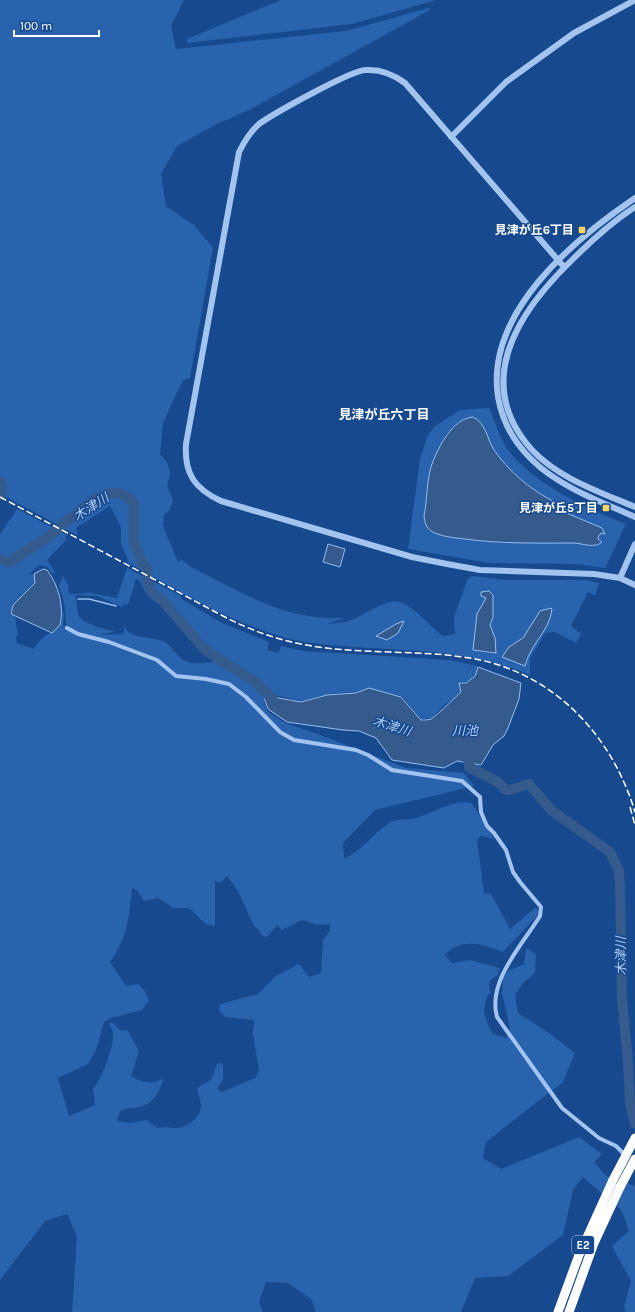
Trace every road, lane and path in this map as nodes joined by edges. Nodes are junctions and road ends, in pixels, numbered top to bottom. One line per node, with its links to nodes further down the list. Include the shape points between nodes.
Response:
1 (635, 0): 2 (street, via 574,33 506,82)
2 (451, 136): 5 (street); 10 (street, via 401,80 385,71 364,70 346,76 259,125 244,142 236,161 186,444 186,462 190,474 196,485 206,494 221,501 412,557 480,570 568,572)
3 (635, 198): 5 (street, via 614,212)
4 (635, 207): 6 (street, via 591,241)
5 (558, 260): 6 (street); 8 (street, via 526,298 514,316 505,337 499,354 497,372 500,404 514,439 541,468 556,480)
6 (564, 267): 7 (street, via 521,321 507,354 504,372 507,403 512,420 532,450 546,462 577,481)
7 (635, 507)
8 (635, 517)
9 (635, 544): 10 (street)
10 (620, 578): 11 (street)
11 (635, 585)
12 (67, 628): 15 (street, via 157,660 176,676 229,684 246,697 280,732 294,740 356,750 392,770 462,781 467,784 480,797 480,812 487,826 506,850 513,872 541,907 540,916 505,969 494,1008 497,1017 562,1108 599,1138 616,1146)
13 (635, 1138): 16 (highway, E2, bridge, via 579,1255)
14 (635, 1159): 17 (highway, E2, bridge, via 594,1243)
15 (635, 1166)
16 (558, 1312)
17 (569, 1312)

